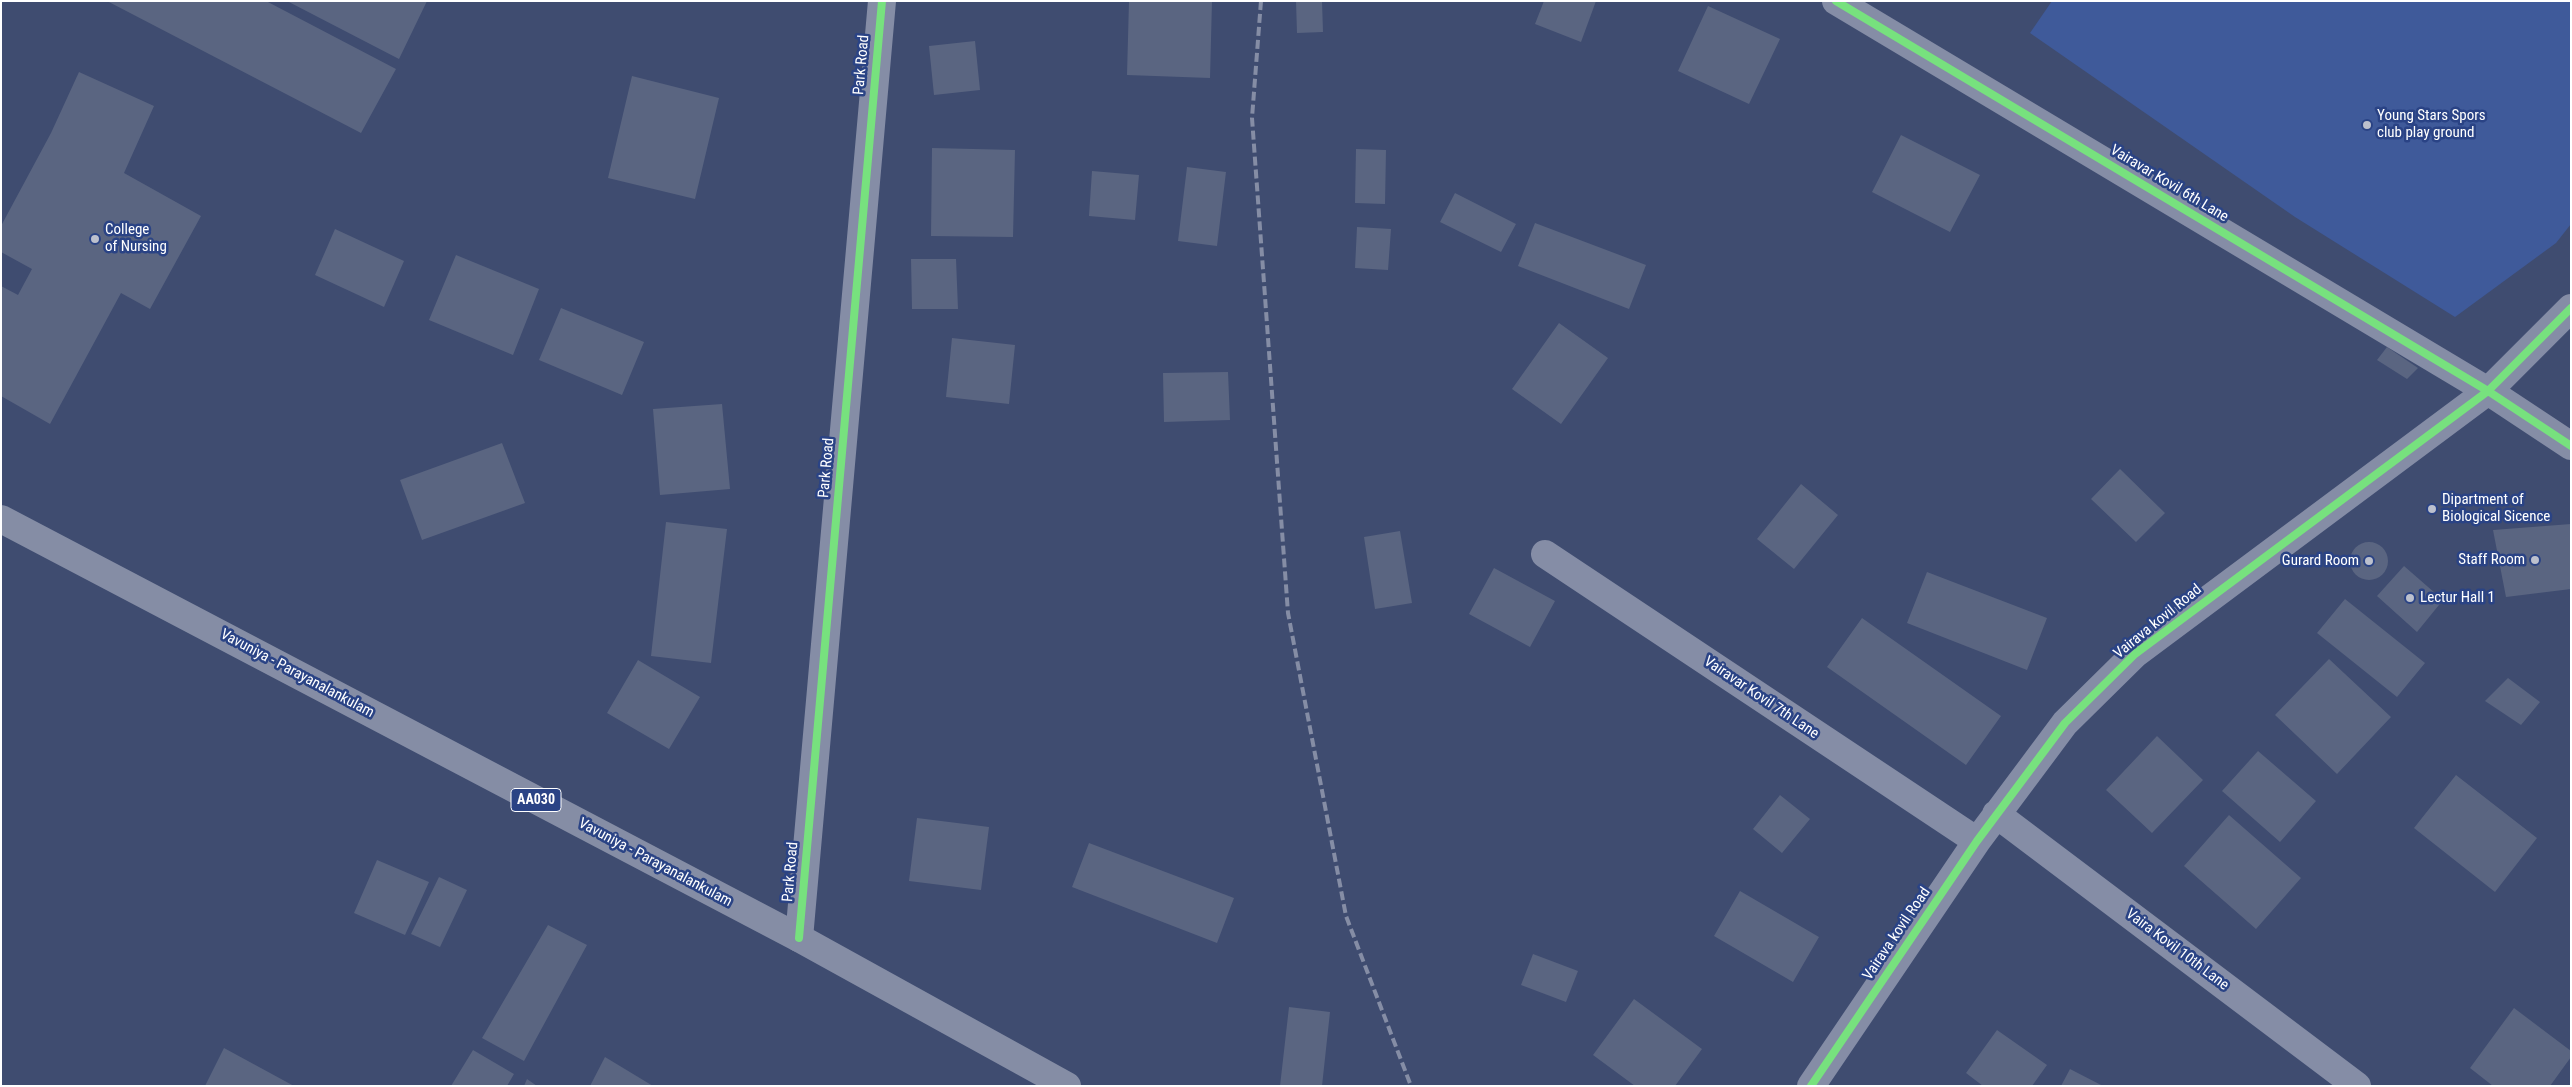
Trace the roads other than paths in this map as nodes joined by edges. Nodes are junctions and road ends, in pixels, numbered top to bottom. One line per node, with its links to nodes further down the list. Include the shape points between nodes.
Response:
1 (882, 1): 10 (street, Park Road)
2 (1836, 1): 4 (street, Vairavar Kovil 6th Lane)
3 (2571, 308): 4 (street, Vairava kovil Road)
4 (2488, 391): 5 (street, Vairavar Kovil 6th Lane); 8 (street, Vairava kovil Road, via 2135,654 2065,723)
5 (2571, 446)
6 (1, 519): 10 (highway, Vavuniya - Parayanalankulam / AA030)
7 (1544, 554): 9 (street, Vairavar Kovil 7th Lane)
8 (1996, 814): 9 (street, Vairava kovil Road); 13 (street, Vaira Kovil 10th Lane)
9 (1977, 841): 12 (street, Vairava kovil Road)
10 (799, 938): 11 (highway, Vavuniya - Parayanalankulam / AA030)
11 (1067, 1086)
12 (1811, 1086)
13 (2357, 1086)

